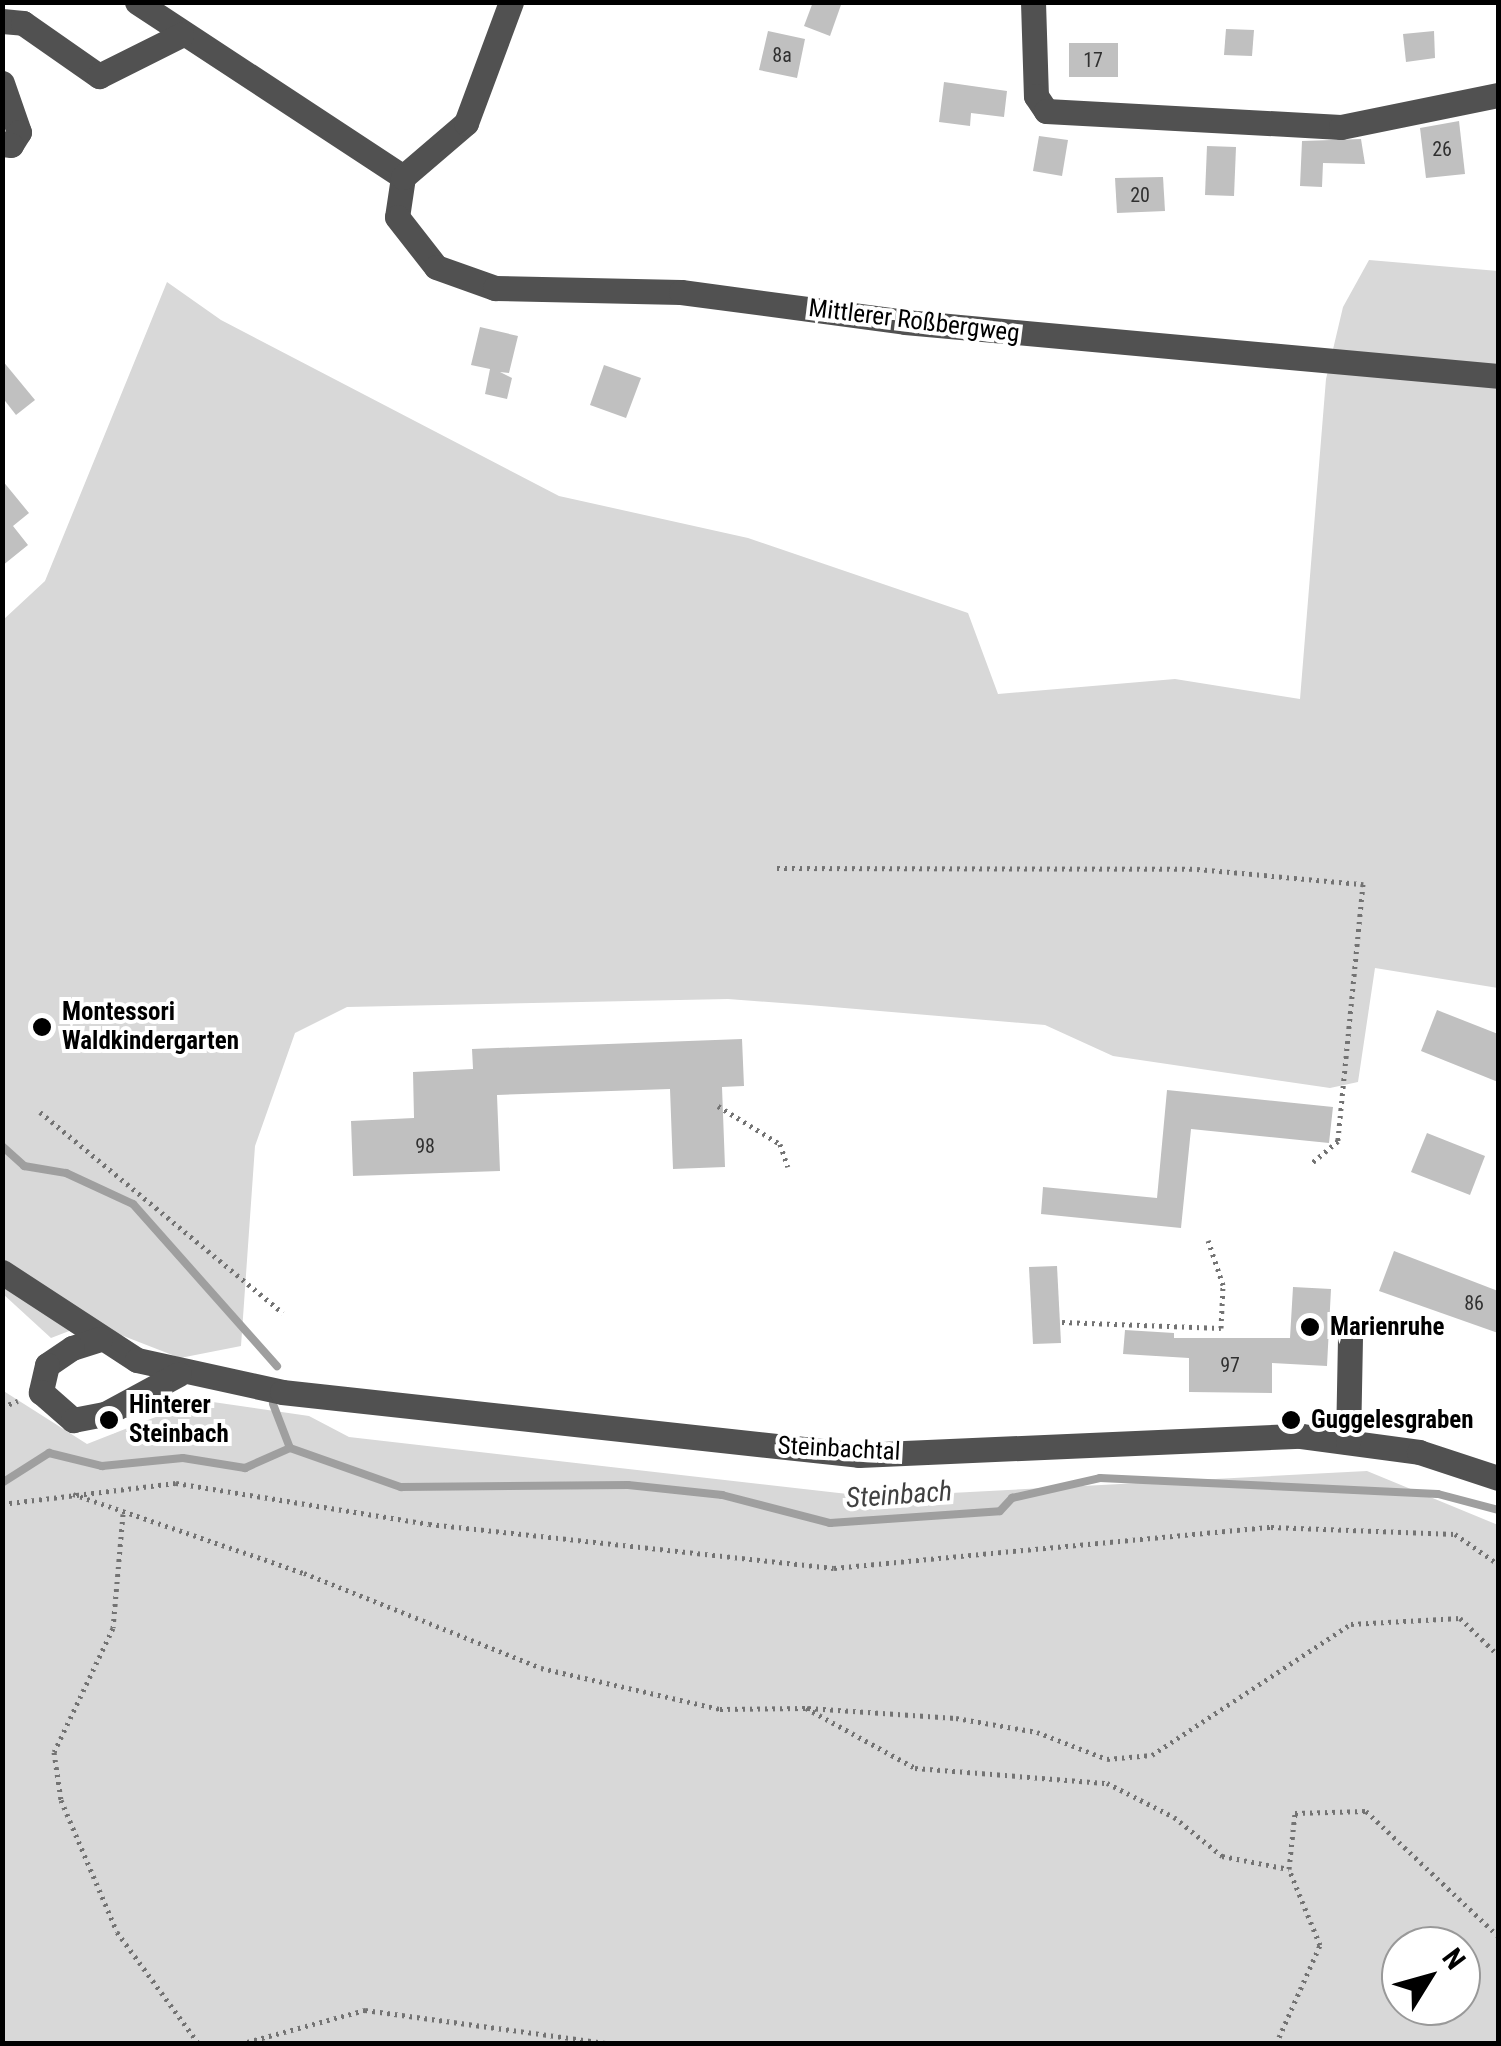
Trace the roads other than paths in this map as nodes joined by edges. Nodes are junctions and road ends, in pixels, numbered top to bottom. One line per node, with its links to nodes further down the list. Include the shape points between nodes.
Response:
1 (138, 2): 5 (street)
2 (511, 2): 9 (street, via 466,123)
3 (1033, 2): 7 (street, via 1036,96 1046,110 1341,127)
4 (2, 21): 5 (street, via 22,23 99,76)
5 (182, 35): 9 (street)
6 (2, 82): 8 (street, via 19,132 11,145)
7 (1498, 95)
8 (2, 144)
9 (403, 177): 10 (street, Mittlerer Roßbergweg, via 396,217 436,266 496,288 681,292 905,322)
10 (1498, 376)
11 (2, 1272): 13 (street, Steinbachtal)
12 (1350, 1338): 15 (street)
13 (100, 1339): 14 (street, Steinbachtal); 14 (street, via 47,1366 42,1392 74,1420 105,1414)
14 (179, 1374): 15 (street, Steinbachtal, via 282,1392 859,1456 1301,1436)
15 (1348, 1442): 16 (street, Steinbachtal, via 1419,1452)
16 (1498, 1478)

